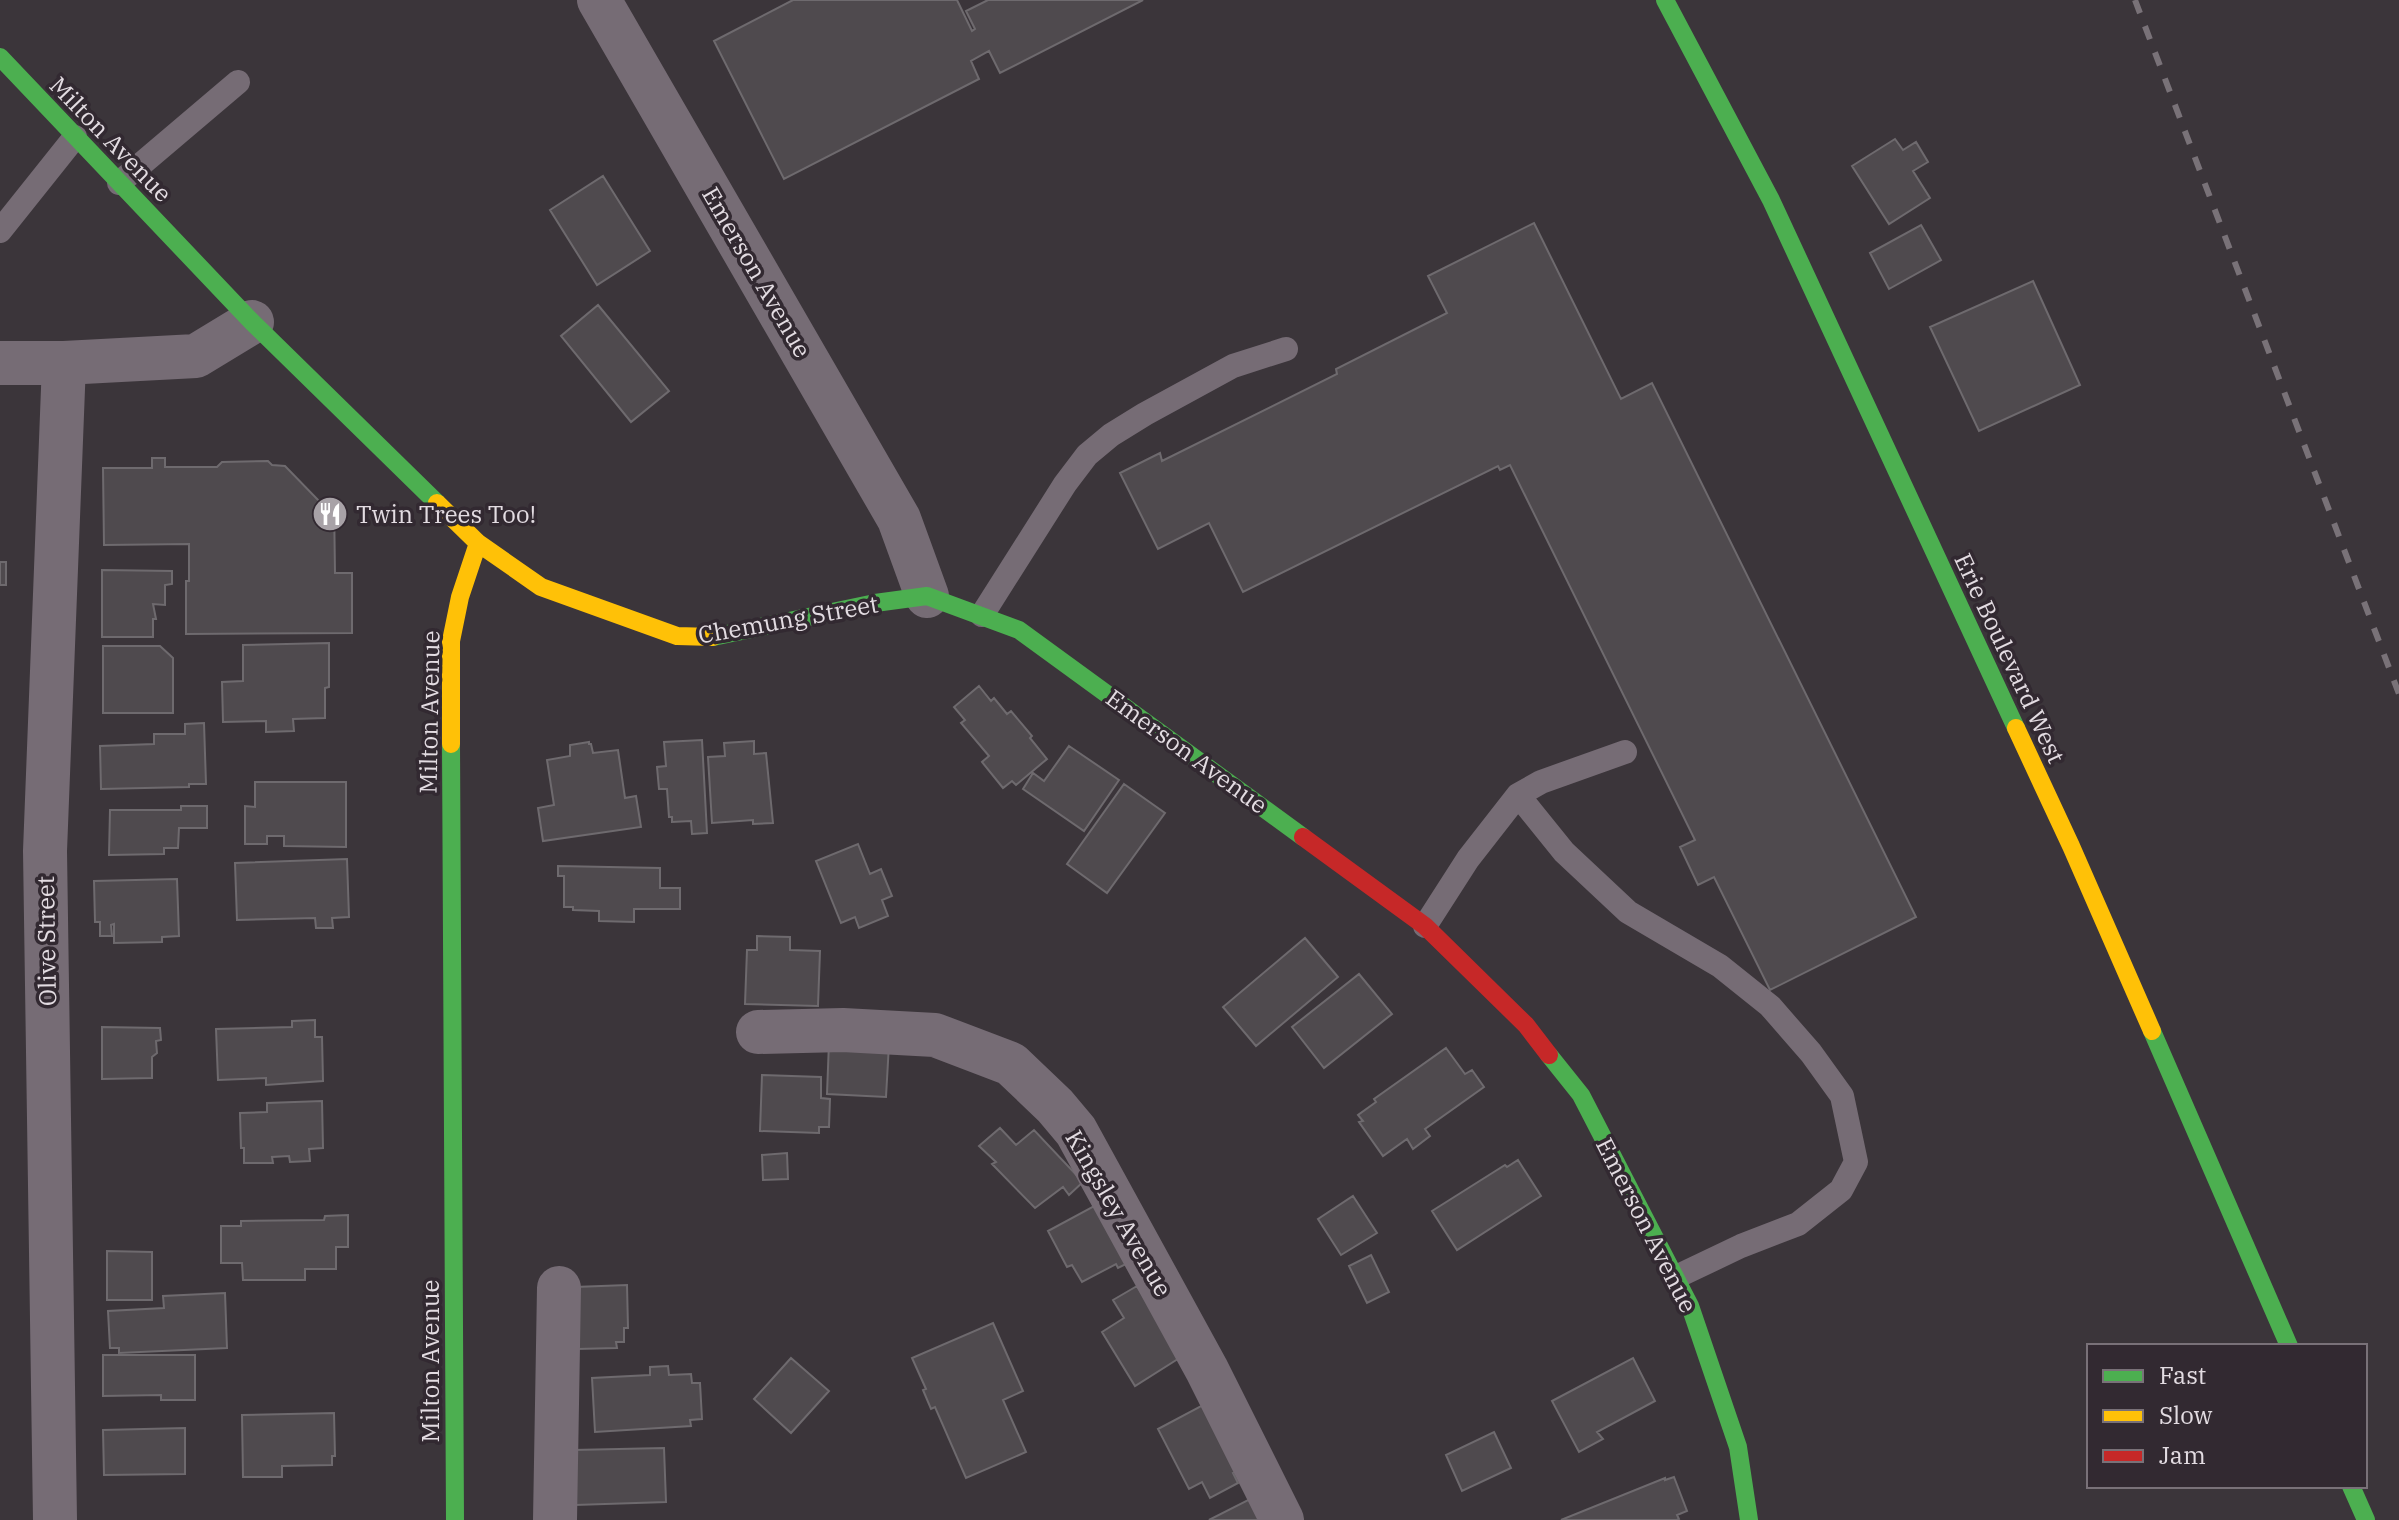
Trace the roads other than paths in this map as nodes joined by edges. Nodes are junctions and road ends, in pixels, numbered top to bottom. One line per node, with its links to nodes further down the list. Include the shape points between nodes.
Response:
1 (599, 0): 13 (street, Emerson Avenue, via 899,519)
2 (1665, 0): 21 (street, Erie Boulevard West, via 1771,200 2064,831)
3 (0, 57): 5 (street, Milton Avenue)
4 (238, 82): 6 (lane)
5 (75, 137): 6 (street, Milton Avenue); 7 (lane)
6 (119, 183): 8 (street, Milton Avenue)
7 (0, 231)
8 (252, 322): 11 (street, via 196,356); 12 (street, Milton Avenue)
9 (1286, 349): 14 (lane, via 1233,366 1145,414 1087,455)
10 (0, 363): 11 (street)
11 (64, 363): 23 (street, Olive Street, via 45,851)
12 (478, 543): 13 (street, Chemung Street, via 541,587 677,636 715,637); 24 (street, Milton Avenue, via 451,641)
13 (927, 596): 14 (street, Emerson Avenue)
14 (982, 615): 17 (street, Emerson Avenue, via 1019,630 1071,666)
15 (1625, 752): 16 (lane)
16 (1518, 795): 17 (lane); 19 (lane, via 1564,852 1628,912 1720,966 1770,1006 1842,1096 1856,1162 1841,1190 1798,1224)
17 (1425, 926): 19 (street, Emerson Avenue, via 1526,1025 1581,1095)
18 (758, 1032): 26 (street, Kingsley Avenue, via 935,1035 1011,1064 1076,1131)
19 (1676, 1277): 27 (street, Emerson Avenue, via 1738,1447)
20 (559, 1288): 25 (street)
21 (2288, 1344)
22 (2352, 1488): 28 (street)
23 (55, 1520)
24 (455, 1520)
25 (555, 1520)
26 (1282, 1520)
27 (1749, 1520)
28 (2366, 1520)

